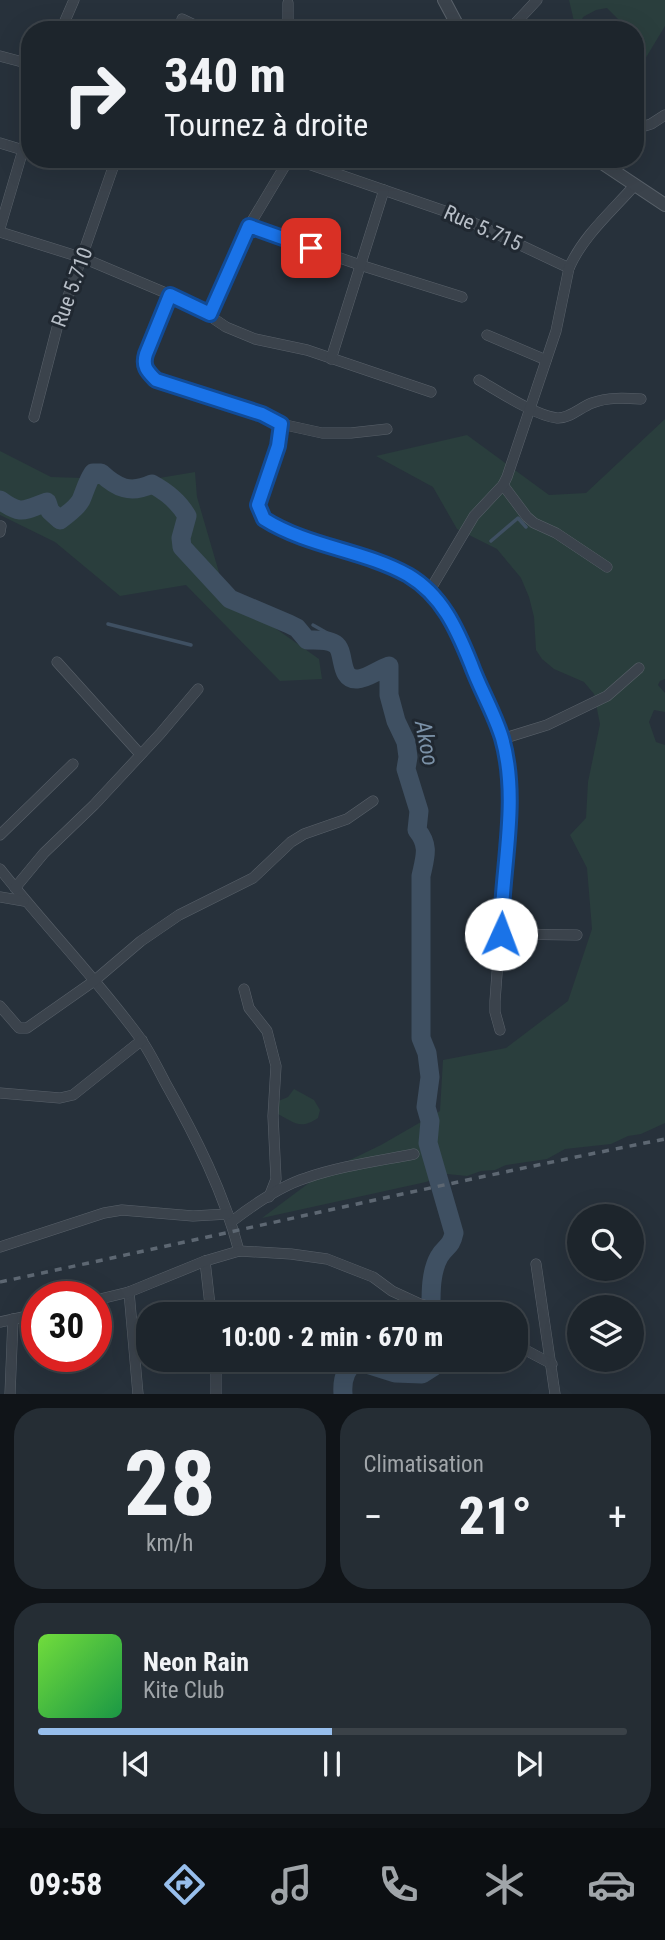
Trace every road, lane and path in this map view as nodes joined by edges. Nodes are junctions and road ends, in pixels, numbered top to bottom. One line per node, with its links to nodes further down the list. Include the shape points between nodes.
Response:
1 (74, 0): 6 (street)
2 (444, 0): 9 (street)
3 (537, 0): 10 (street)
4 (288, 3): 8 (street)
5 (182, 19): 7 (street)
6 (65, 21)
7 (186, 21)
8 (288, 21)
9 (455, 21)
10 (517, 21)
11 (0, 56): 12 (street)
12 (21, 62)
13 (665, 115): 14 (street)
14 (644, 126)
15 (0, 143): 16 (street)
16 (21, 149)
17 (21, 157): 26 (street)
18 (114, 168): 27 (street, Rue 5.710)
19 (286, 168): 25 (street)
20 (319, 168): 23 (street, Rue 5.715)
21 (609, 168): 22 (street)
22 (634, 186): 24 (street); 29 (street, via 590,234)
23 (384, 190): 28 (street); 29 (street, Rue 5.715, via 459,216)
24 (665, 205)
25 (249, 226): 28 (street); 32 (street)
26 (0, 230): 27 (street)
27 (83, 258): 30 (street); 40 (street, Rue 5.710, via 57,328)
28 (360, 265): 31 (street); 34 (street)
29 (569, 268): 35 (street)
30 (170, 295): 32 (street); 41 (street, via 144,362 148,373 156,380)
31 (462, 297)
32 (210, 314): 34 (street, via 248,337)
33 (487, 335): 35 (street)
34 (331, 359): 37 (street)
35 (546, 360): 39 (street)
36 (479, 380): 39 (street)
37 (431, 392)
38 (641, 399): 39 (street, via 593,402 557,418)
39 (529, 408): 43 (street)
40 (34, 417)
41 (281, 424): 42 (street, via 321,433); 45 (street, via 275,458 258,505 264,519 329,548 382,563)
42 (387, 429)
43 (503, 485): 44 (street, via 534,523); 45 (street, via 474,516)
44 (607, 567)
45 (429, 590): 49 (street, via 460,636)
46 (57, 662): 50 (street)
47 (639, 668): 49 (street, via 607,696 547,725)
48 (198, 689): 50 (street)
49 (502, 739): 58 (street, via 509,797)
50 (140, 754): 55 (street)
51 (73, 764): 53 (street)
52 (373, 802): 60 (street, via 347,820 291,842 253,878 179,915)
53 (0, 835)
54 (0, 869): 55 (street)
55 (15, 888): 57 (street)
56 (0, 897): 57 (street)
57 (24, 901): 60 (street)
58 (501, 934): 59 (street); 63 (street, via 495,1012)
59 (577, 935)
60 (94, 981): 62 (street, via 24,1029); 64 (street)
61 (244, 989): 67 (street, via 249,1008 267,1031 276,1066 276,1179)
62 (0, 1006)
63 (500, 1030)
64 (142, 1040): 65 (street, via 73,1095); 68 (street, via 192,1130)
65 (0, 1093)
66 (414, 1154): 67 (street, via 303,1178)
67 (269, 1197): 68 (street)
68 (229, 1218): 69 (street, via 122,1210); 70 (street)
69 (0, 1247)
70 (239, 1251): 71 (street); 76 (street, via 327,1259 373,1277)
71 (205, 1261): 73 (street); 75 (street)
72 (536, 1264): 81 (street)
73 (129, 1293): 74 (street); 84 (street)
74 (112, 1297)
75 (210, 1302)
76 (416, 1302)
77 (21, 1317): 78 (street)
78 (13, 1319): 79 (street); 83 (street)
79 (0, 1322)
80 (528, 1351): 81 (street)
81 (552, 1364): 86 (street)
82 (216, 1372): 85 (street)
83 (10, 1394)
84 (138, 1394)
85 (216, 1394)
86 (555, 1394)

